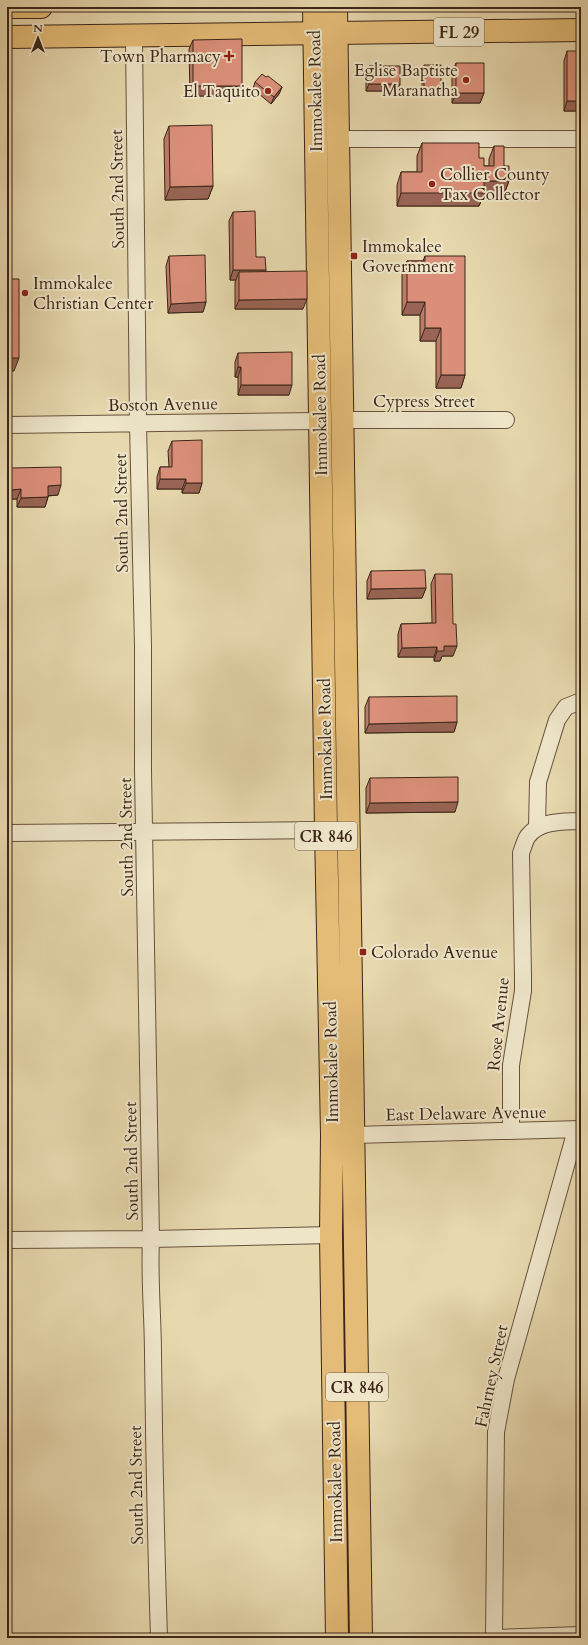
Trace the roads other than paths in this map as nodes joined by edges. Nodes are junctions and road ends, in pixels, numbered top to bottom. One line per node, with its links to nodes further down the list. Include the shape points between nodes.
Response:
1 (7, 7): 2 (main road)
2 (41, 7)
3 (314, 7): 6 (main road, Immokalee Road / CR 846)
4 (336, 7): 7 (main road, Immokalee Road / CR 846)
5 (581, 30): 7 (main road, FL 29)
6 (314, 33): 7 (main road, FL 29); 8 (main road, FL 29); 12 (main road, Immokalee Road / CR 846)
7 (336, 34): 10 (main road, Immokalee Road / CR 846)
8 (134, 36): 9 (main road, FL 29); 16 (street, South 2nd Street)
9 (7, 37)
10 (337, 139): 11 (street); 13 (main road, Immokalee Road / CR 846)
11 (581, 139)
12 (317, 225): 13 (main road); 15 (main road, Immokalee Road / CR 846)
13 (339, 225): 15 (main road, Immokalee Road / CR 846)
14 (506, 420): 15 (street, Cypress Street)
15 (331, 421): 16 (street, Boston Avenue); 21 (main road, Immokalee Road / CR 846); 22 (main road, Immokalee Road / CR 846)
16 (138, 424): 17 (street, Boston Avenue); 23 (street, South 2nd Street)
17 (7, 425)
18 (581, 701): 20 (street, via 566,707 557,720 538,782)
19 (581, 821): 20 (street, via 548,823)
20 (537, 827): 26 (street, Rose Avenue, via 528,836 521,853 523,991 511,1064)
21 (326, 830): 22 (main road); 23 (street); 27 (main road, Immokalee Road / CR 846)
22 (348, 830): 27 (main road, Immokalee Road / CR 846)
23 (145, 832): 24 (street); 30 (street, South 2nd Street)
24 (7, 833)
25 (578, 1130): 26 (street, East Delaware Avenue); 36 (street, Fahrney Street, via 506,1379 498,1415)
26 (511, 1131): 27 (street, East Delaware Avenue)
27 (343, 1135): 28 (main road, Immokalee Road / CR 846); 29 (main road, Immokalee Road / CR 846)
28 (331, 1235): 29 (main road); 30 (street); 34 (main road, Immokalee Road / CR 846)
29 (354, 1235): 35 (main road, Immokalee Road / CR 846)
30 (151, 1239): 31 (street); 33 (street, South 2nd Street)
31 (7, 1240)
32 (581, 1635): 36 (street)
33 (159, 1638)
34 (337, 1638)
35 (360, 1638)
36 (495, 1638)

